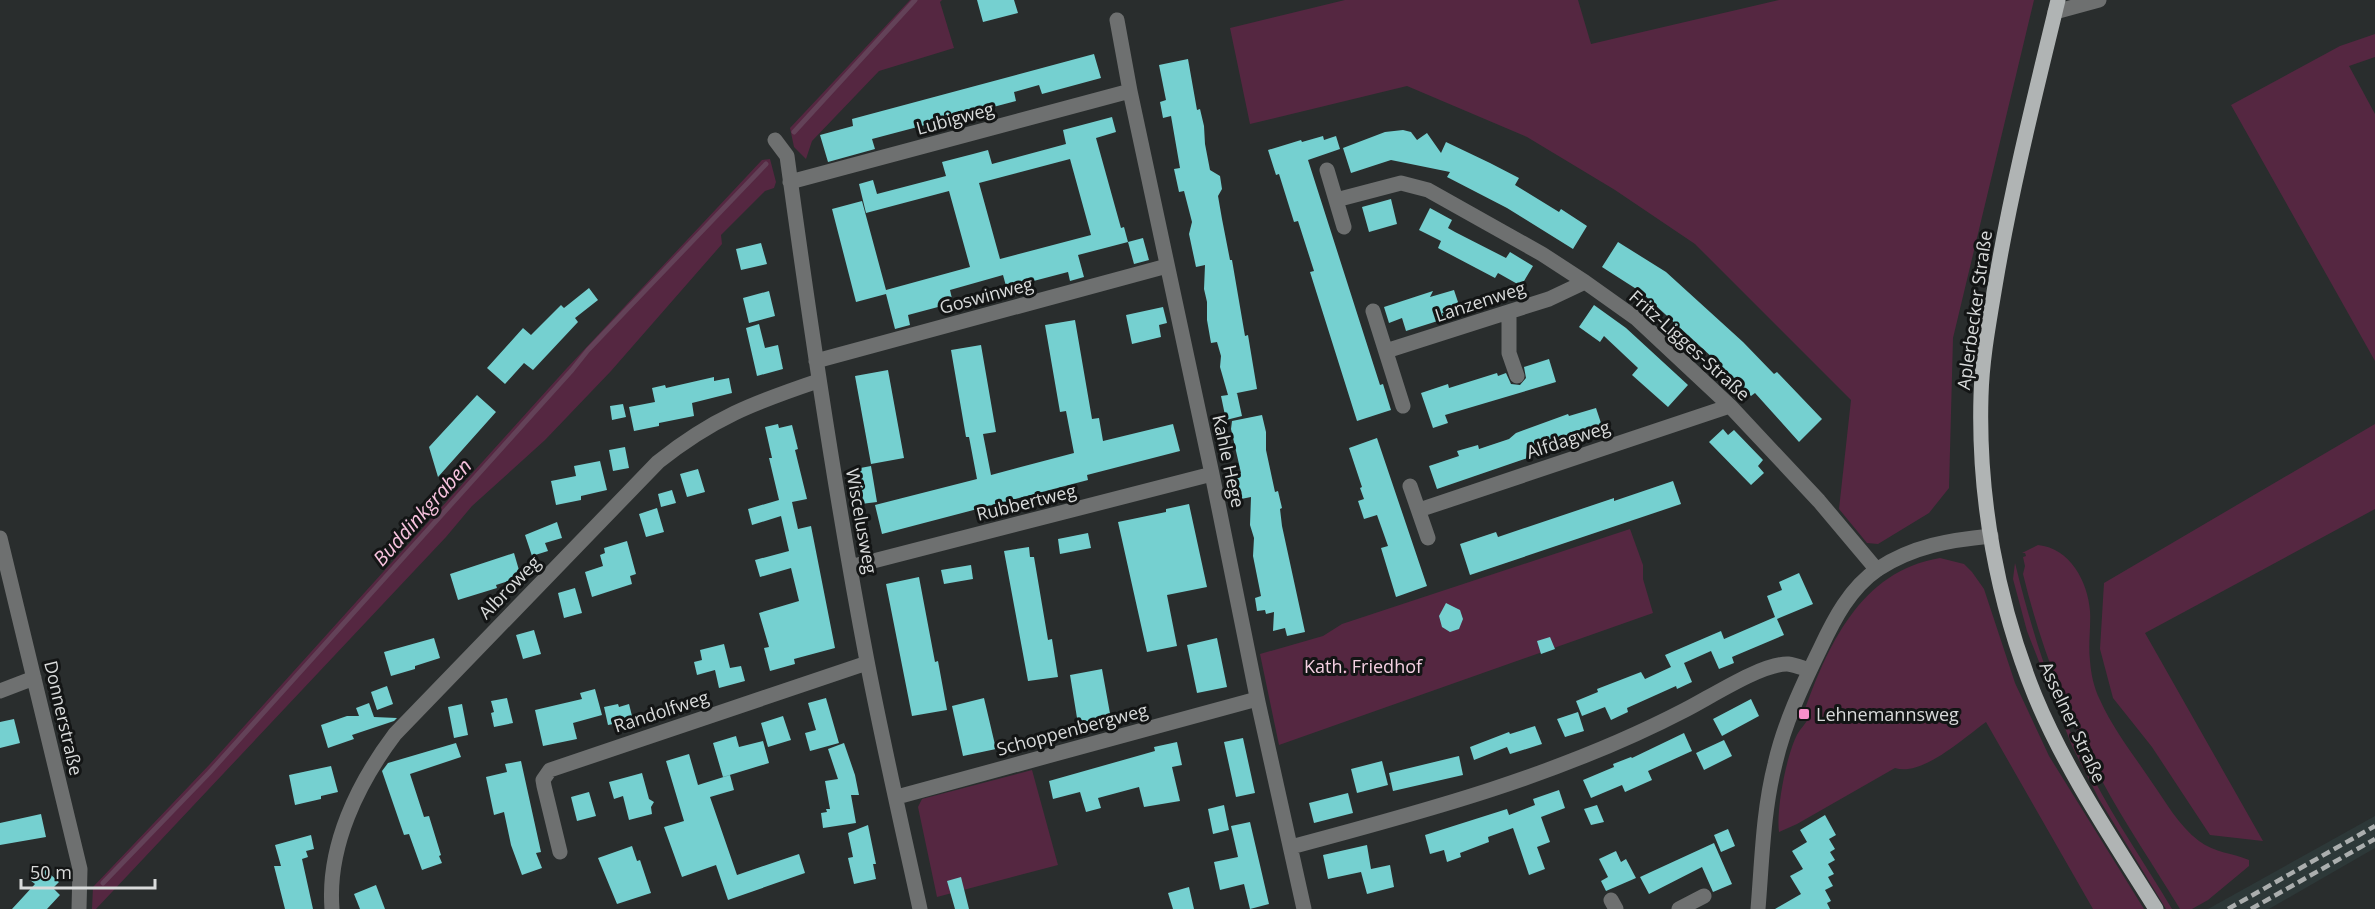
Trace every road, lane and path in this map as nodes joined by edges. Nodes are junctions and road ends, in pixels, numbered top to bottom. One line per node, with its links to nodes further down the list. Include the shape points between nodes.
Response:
1 (2099, 0): 2 (street)
2 (2056, 6): 23 (main road, Aplerbecker Straße, via 2002,244 1984,349 1983,463)
3 (1117, 20): 4 (street, Kahle Hege)
4 (1130, 91): 7 (street, Lubigweg); 10 (street, Kahle Hege)
5 (775, 140): 7 (street, Wiscelusweg, via 787,156)
6 (1327, 170): 8 (street)
7 (790, 182): 15 (street, Wiscelusweg)
8 (1336, 201): 9 (street); 11 (street, Fritz-Ligges-Straße, via 1401,183 1428,190)
9 (1344, 227)
10 (1167, 266): 15 (street, Goswinweg); 20 (street, Kahle Hege)
11 (1585, 282): 13 (street, Lanzenweg); 19 (street, Fritz-Ligges-Straße, via 1637,319)
12 (1373, 311): 14 (street)
13 (1509, 312): 14 (street, Lanzenweg); 16 (street, via 1509,353)
14 (1386, 351): 18 (street)
15 (816, 361): 17 (street, Wiscelusweg)
16 (1517, 376)
17 (818, 381): 26 (street, Wiscelusweg); 39 (street, Albroweg, via 721,418 658,462 395,734 374,761 344,827 335,865)
18 (1403, 406)
19 (1730, 406): 22 (street, Alfdagweg); 27 (street, Fritz-Ligges-Straße)
20 (1212, 474): 26 (street, Rubbertweg); 32 (street, Kahle Hege)
21 (1410, 486): 22 (street)
22 (1419, 510): 25 (street)
23 (1991, 536): 27 (street, via 1930,544); 44 (main road, Asselner Straße, via 2006,608 2042,712 2082,788)
24 (0, 537): 30 (street, Donnerstraße)
25 (1428, 538)
26 (850, 567): 28 (street, Wiscelusweg)
27 (1877, 570): 29 (street, via 1851,594)
28 (867, 663): 33 (street, Wiscelusweg); 35 (street, Randolfweg, via 550,770 543,780)
29 (1810, 670): 34 (street, via 1776,665 1644,730 1536,775 1408,817); 43 (street, via 1775,763)
30 (34, 678): 31 (street); 37 (street, Donnerstraße, via 80,870)
31 (0, 691)
32 (1257, 699): 33 (street, Schoppenbergweg); 34 (street, Kahle Hege)
33 (897, 797): 40 (street, Wiscelusweg)
34 (1291, 847): 41 (street, Kahle Hege)
35 (560, 852)
36 (1704, 896): 42 (street)
37 (80, 902): 38 (street)
38 (66, 909)
39 (332, 909)
40 (920, 909)
41 (1304, 909)
42 (1679, 909)
43 (1758, 909)
44 (2156, 909)

